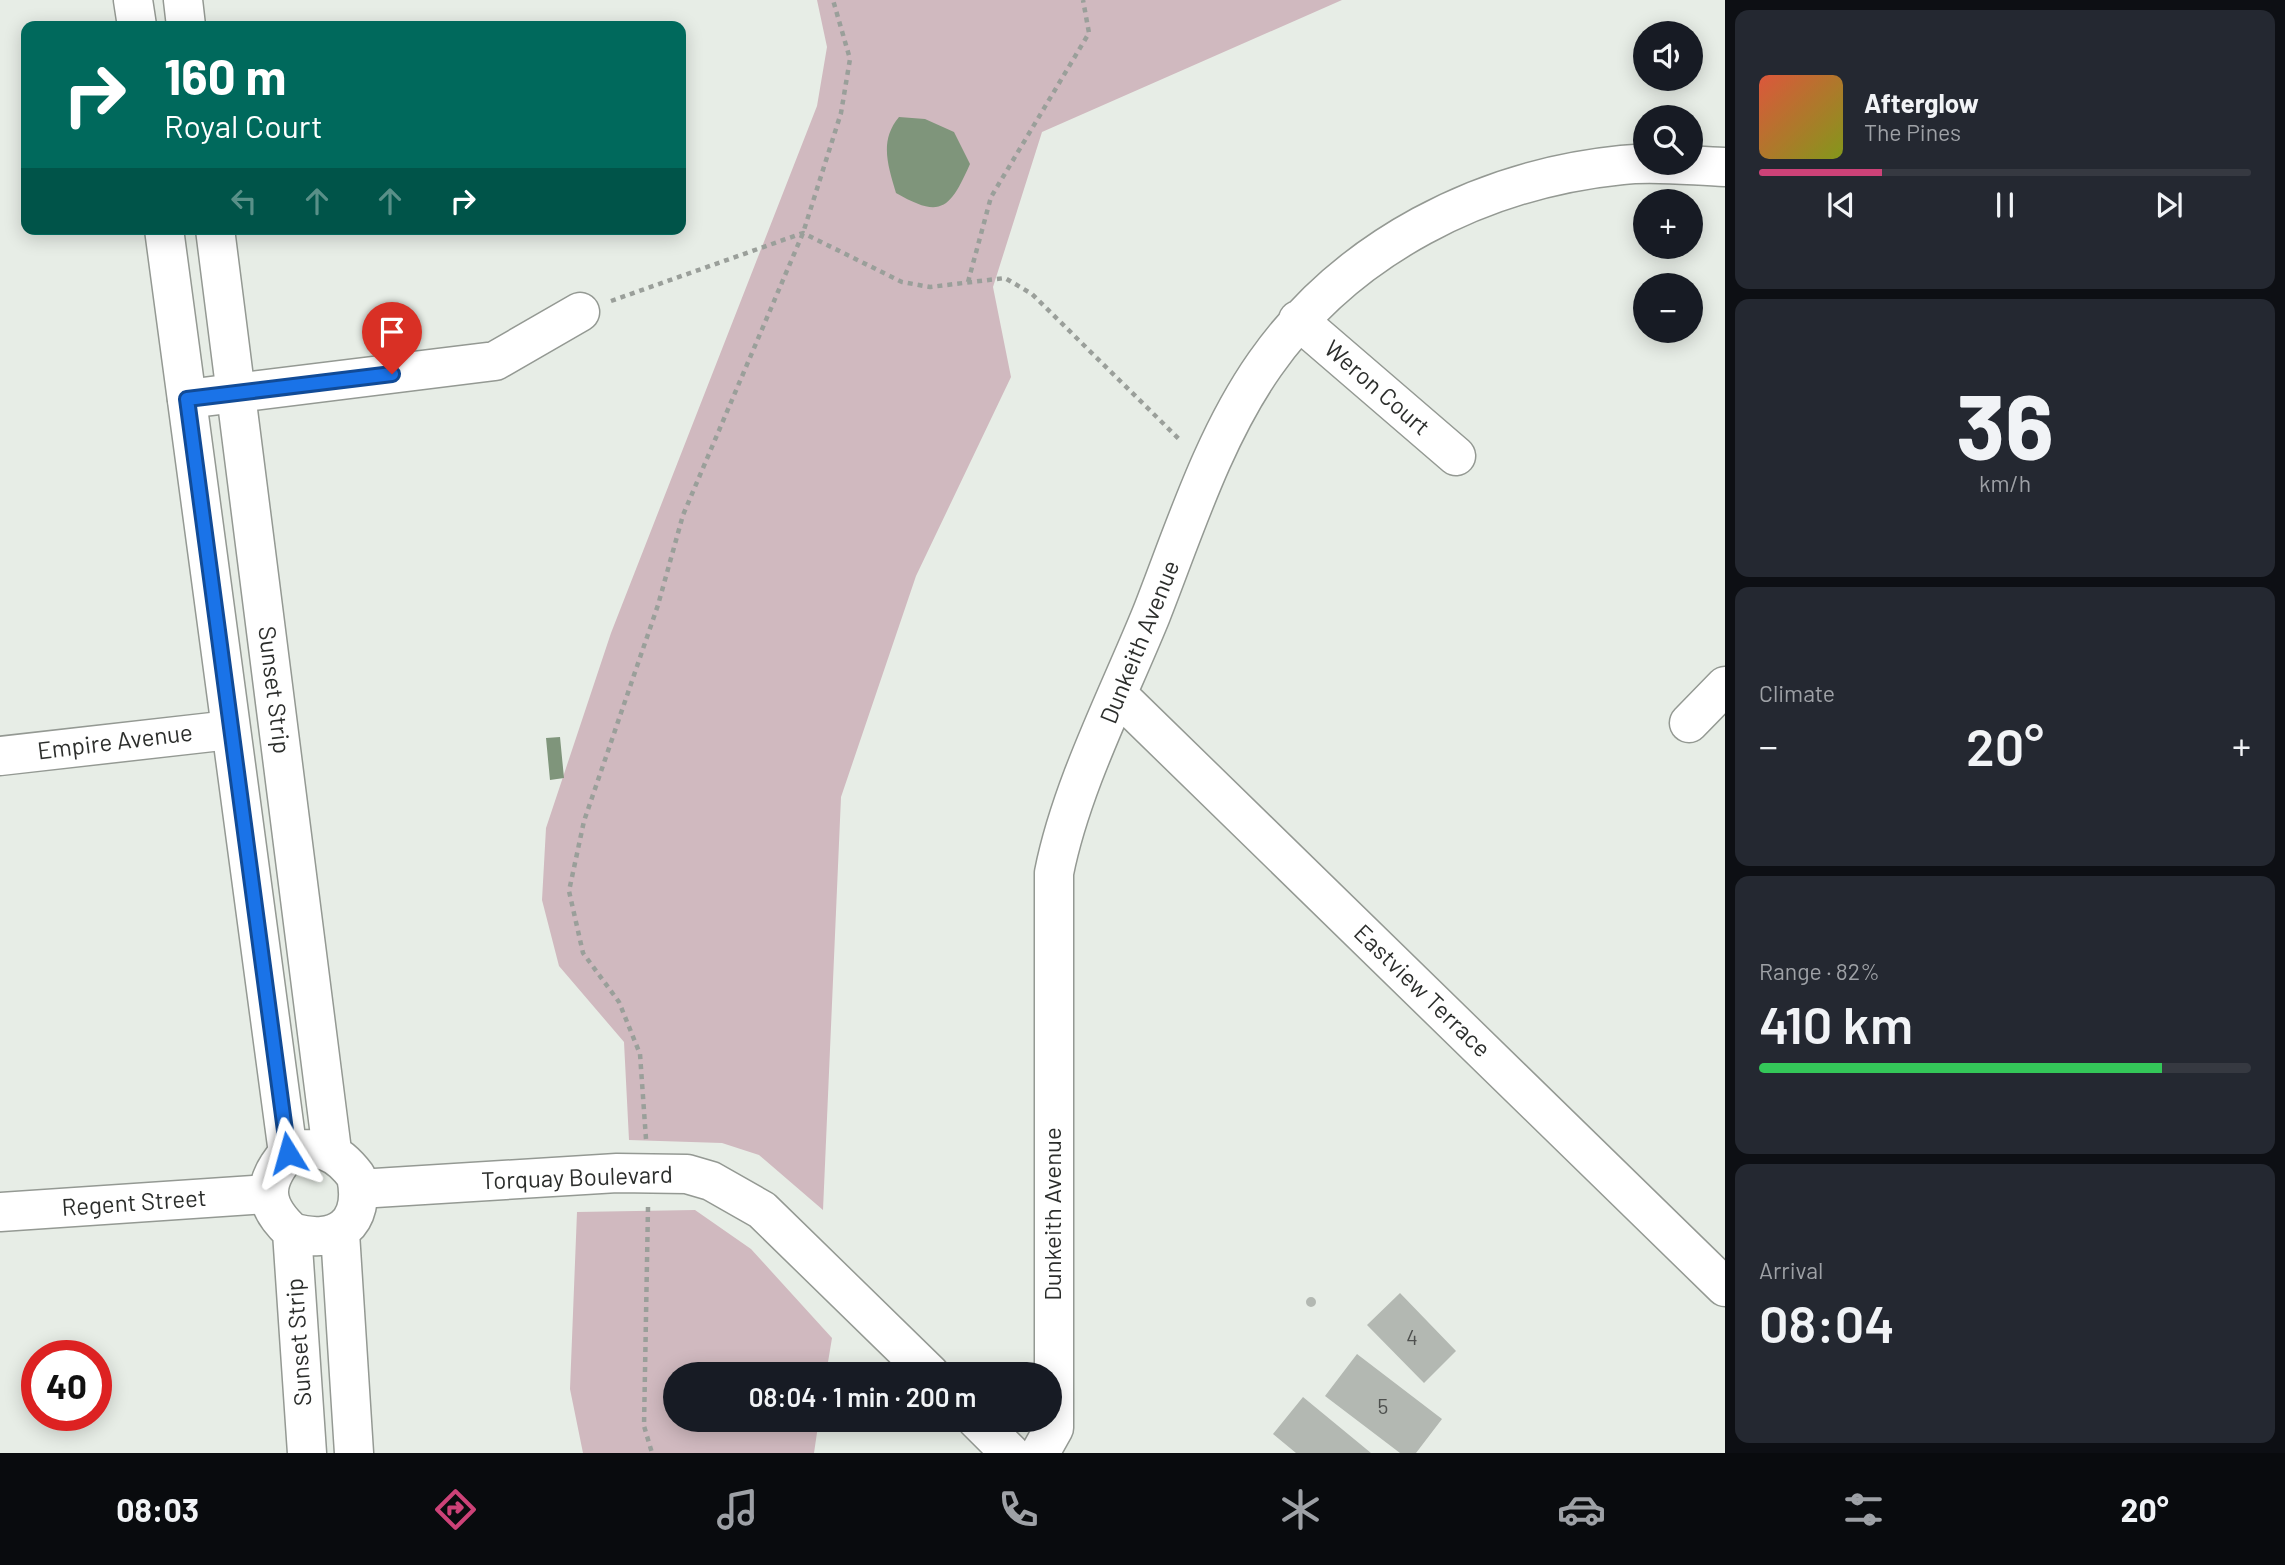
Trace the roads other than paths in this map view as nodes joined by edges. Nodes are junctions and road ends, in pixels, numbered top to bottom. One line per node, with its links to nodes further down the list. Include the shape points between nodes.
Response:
1 (133, 0): 3 (street)
2 (183, 0): 4 (street)
3 (135, 21)
4 (186, 21)
5 (1725, 167): 9 (street, Dunkeith Avenue, via 1625,164 1498,192 1433,219 1389,245)
6 (165, 235): 11 (street, Sunset Strip)
7 (216, 235): 10 (street, Sunset Strip)
8 (580, 312): 10 (street, via 495,361)
9 (1298, 320): 12 (street, Weron Court); 14 (street, Dunkeith Avenue, via 1264,365 1209,469)
10 (237, 394): 11 (street); 18 (street, Sunset Strip)
11 (187, 399): 16 (street, Sunset Strip)
12 (1457, 456)
13 (1725, 686): 15 (street)
14 (1118, 695): 25 (street, Eastview Terrace); 31 (street, Dunkeith Avenue, via 1068,819 1054,873 1054,1428)
15 (1689, 723)
16 (230, 730): 17 (street, Empire Avenue); 19 (street, Sunset Strip)
17 (0, 756)
18 (332, 1152): 19 (street, via 316,1147); 20 (street, via 356,1176)
19 (288, 1153): 21 (street, via 271,1177)
20 (359, 1189): 24 (street, via 352,1218); 26 (street, Torquay Boulevard, via 650,1172 711,1181 762,1210)
21 (268, 1194): 22 (street, Regent Street); 23 (street, via 274,1211)
22 (0, 1212)
23 (292, 1232): 24 (street, via 308,1237); 28 (street, Sunset Strip)
24 (340, 1233): 29 (street, Sunset Strip)
25 (1725, 1287)
26 (918, 1362)
27 (989, 1432): 30 (street)
28 (307, 1453)
29 (354, 1453)
30 (1010, 1453)
31 (1040, 1453)

